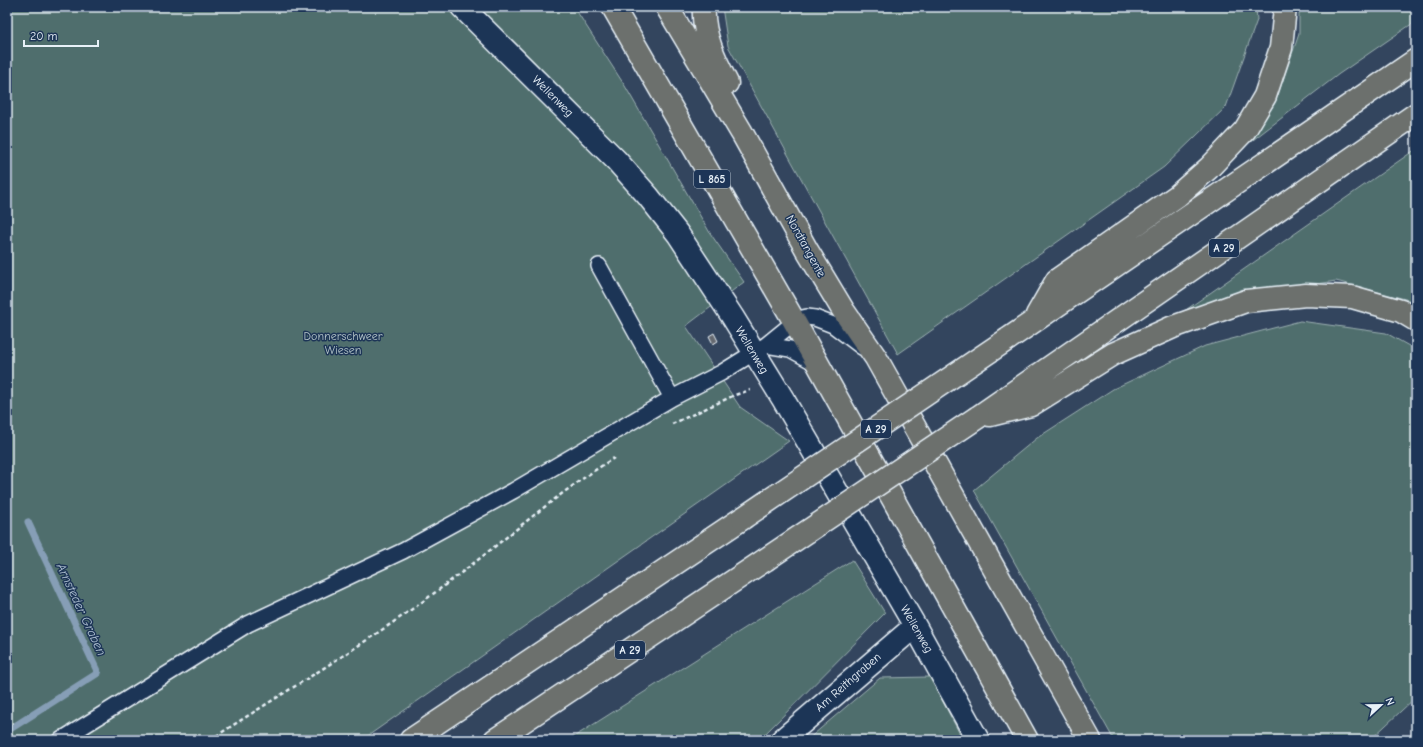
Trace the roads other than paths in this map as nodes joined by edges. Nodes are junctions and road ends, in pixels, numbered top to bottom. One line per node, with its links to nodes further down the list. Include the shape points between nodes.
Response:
1 (462, 7): 13 (street, Wellenweg, via 616,160 648,196)
2 (613, 7): 11 (highway, L 865)
3 (667, 7): 8 (highway, Nordtangente)
4 (704, 7): 8 (highway, via 708,38 716,62 736,100)
5 (1285, 7): 12 (highway, via 1281,48 1265,96 1245,130 1209,168 1177,196 1057,280)
6 (1416, 60): 12 (highway, A 29)
7 (1416, 114): 16 (highway, A 29)
8 (742, 133): 14 (highway, Nordtangente, via 808,252)
9 (599, 266): 17 (lane)
10 (1416, 320): 16 (highway, via 1401,311 1352,298 1306,295 1246,301 1173,327)
11 (794, 321): 13 (lane); 14 (lane, via 807,317 833,325); 15 (highway, L 865)
12 (1034, 321): 20 (highway, A 29, bridge)
13 (760, 349): 15 (lane, via 790,349); 17 (lane); 18 (street, Wellenweg, via 772,383)
14 (876, 358): 25 (highway, Nordtangente)
15 (818, 364): 24 (highway, L 865)
16 (1037, 389): 21 (highway, A 29, bridge, via 978,418)
17 (672, 398): 19 (lane, via 513,491 403,551 248,624)
18 (915, 626): 22 (street, Am Reithgraben); 23 (street, Wellenweg)
19 (61, 740)
20 (411, 740)
21 (495, 740)
22 (782, 740)
23 (978, 740)
24 (1027, 740)
25 (1090, 740)

